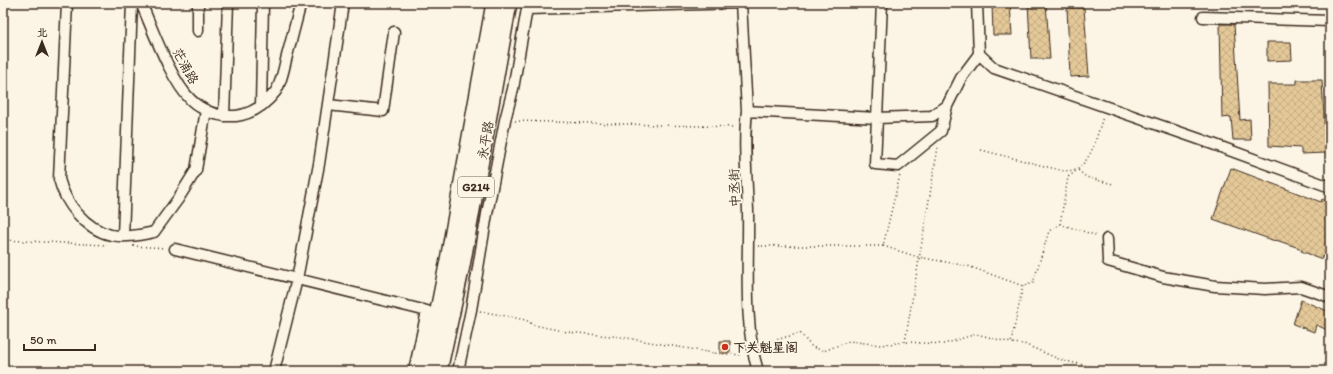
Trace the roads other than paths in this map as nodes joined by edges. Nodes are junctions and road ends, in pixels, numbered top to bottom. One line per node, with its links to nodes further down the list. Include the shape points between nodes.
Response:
1 (67, 3): 28 (street, via 60,184 66,199 81,217 101,231)
2 (132, 3): 28 (street)
3 (141, 3): 23 (street, 茫涌路, via 182,89 190,100)
4 (198, 3): 17 (street)
5 (228, 3): 25 (street)
6 (263, 3): 21 (street)
7 (301, 3): 21 (street, 茫涌路, via 280,83 276,91)
8 (343, 3): 20 (street)
9 (494, 3): 35 (highway, 永平路 / G214)
10 (509, 3): 36 (highway, 永平路 / G214, via 462,266)
11 (741, 3): 14 (street); 24 (street, 中丞街)
12 (882, 3): 26 (street)
13 (977, 3): 19 (street)
14 (527, 6): 37 (street, via 514,89 505,120)
15 (1203, 17): 16 (street)
16 (1330, 21)
17 (198, 31)
18 (394, 32): 20 (street, via 384,111)
19 (979, 54): 22 (street, via 961,78); 27 (street, via 994,68)
20 (328, 105): 31 (street, via 320,164)
21 (261, 106): 25 (street, 茫涌路, via 242,115)
22 (947, 106): 26 (street, via 932,116); 26 (street, via 941,131 898,166 875,164)
23 (206, 110): 25 (street, 茫涌路); 28 (street, via 196,170 178,199 154,232)
24 (747, 111): 26 (street); 38 (street, 中丞街, via 745,128 749,310 752,351)
25 (224, 116)
26 (877, 118)
27 (1330, 187)
28 (123, 236)
29 (1107, 239): 32 (street, via 1108,260 1164,277 1215,286 1266,289 1301,287)
30 (175, 249): 31 (street)
31 (297, 279): 33 (street); 34 (street, via 427,311)
32 (1330, 297)
33 (274, 371)
34 (414, 371)
35 (426, 371)
36 (439, 371)
37 (458, 371)
38 (758, 371)

